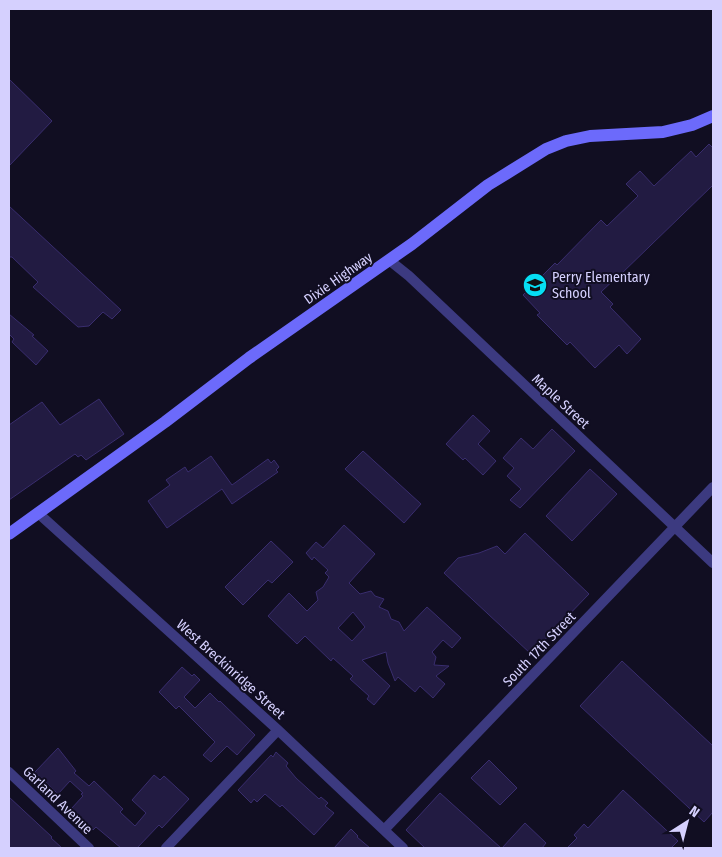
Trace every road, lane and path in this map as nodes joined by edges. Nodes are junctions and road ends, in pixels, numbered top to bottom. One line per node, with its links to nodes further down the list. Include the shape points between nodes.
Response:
1 (713, 116): 2 (street, Dixie Highway, via 663,132 590,136 546,149 488,185)
2 (389, 260): 4 (street, Dixie Highway); 5 (street, Maple Street)
3 (713, 487): 5 (street, South 17th Street)
4 (38, 513): 6 (street, Dixie Highway); 8 (street, West Breckinridge Street)
5 (675, 527): 7 (street, Maple Street); 10 (street, South 17th Street)
6 (9, 534)
7 (713, 563)
8 (278, 730): 10 (street, West Breckinridge Street); 12 (street)
9 (9, 772): 11 (street, Garland Avenue)
10 (384, 830): 13 (street, West Breckinridge Street)
11 (89, 848)
12 (166, 848)
13 (404, 848)

